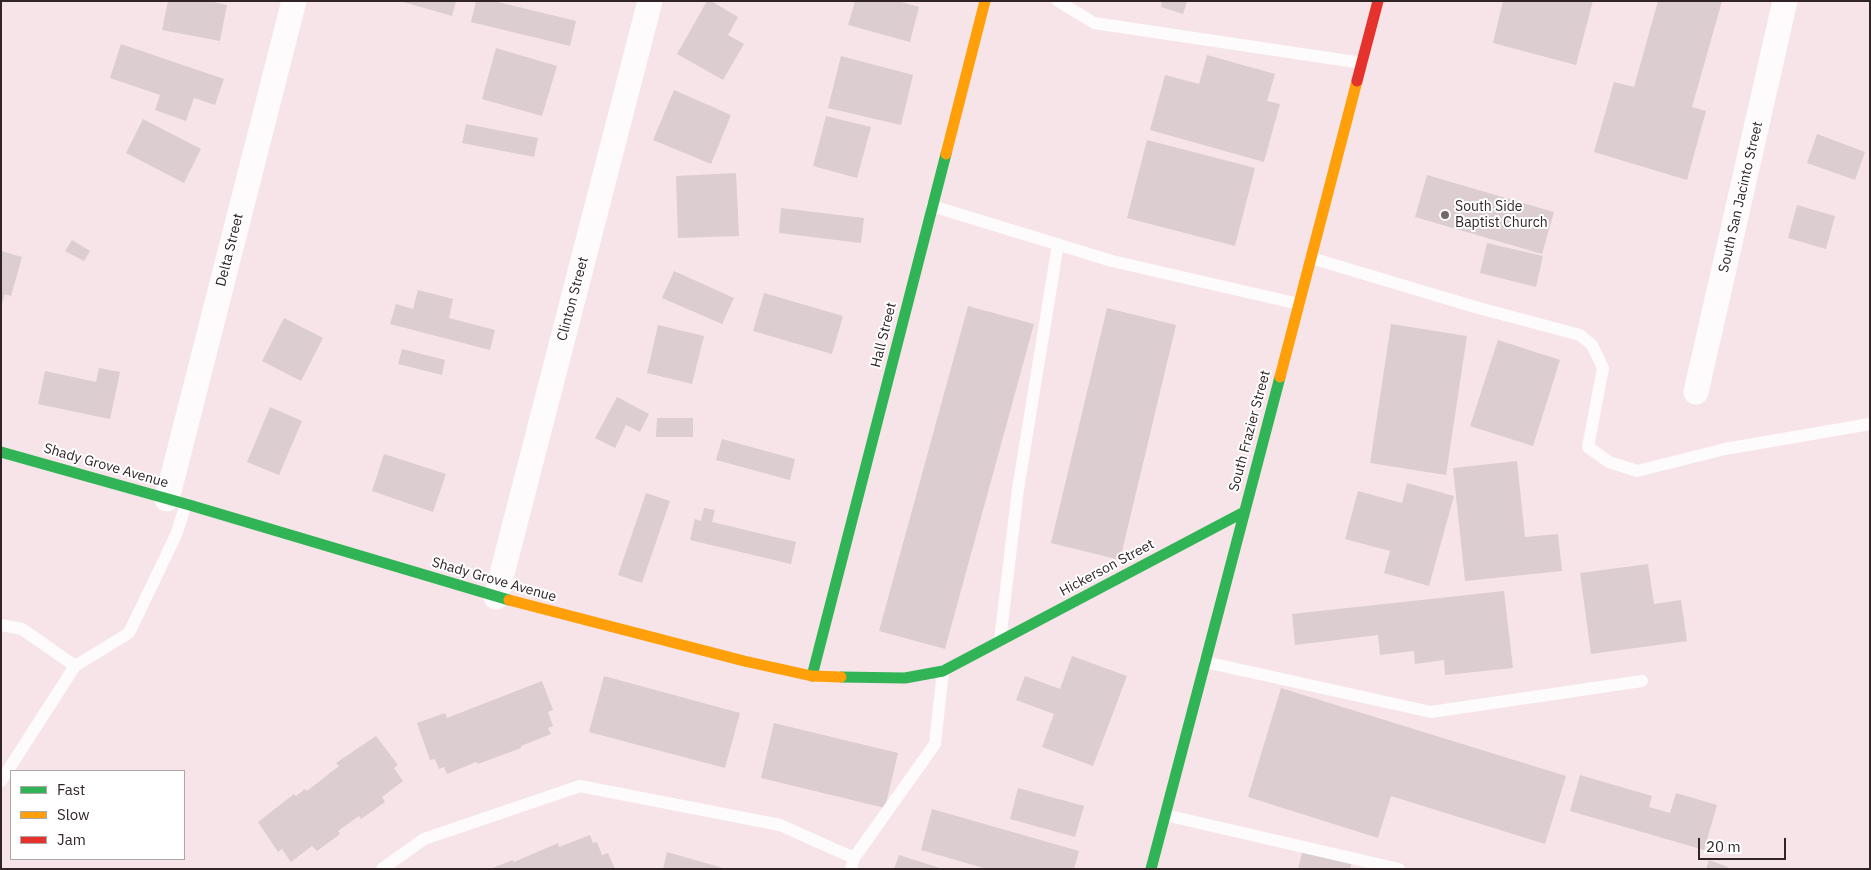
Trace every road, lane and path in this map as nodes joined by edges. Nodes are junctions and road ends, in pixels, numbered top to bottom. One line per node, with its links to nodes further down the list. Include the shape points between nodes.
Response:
1 (294, 1): 15 (street, Delta Street)
2 (650, 1): 17 (street, Clinton Street)
3 (985, 1): 8 (street, Hall Street)
4 (1058, 1): 7 (lane, via 1094,23)
5 (1378, 1): 7 (street, South Frazier Street)
6 (1785, 1): 12 (street, South San Jacinto Street)
7 (1362, 63): 10 (street, South Frazier Street)
8 (932, 206): 9 (lane); 24 (street, Hall Street)
9 (1058, 244): 11 (lane, via 1112,261); 19 (lane, via 1018,489)
10 (1311, 258): 11 (street, South Frazier Street); 13 (lane, via 1580,335 1592,345 1603,368 1588,447 1608,462 1637,472 1725,449)
11 (1299, 304): 16 (street, South Frazier Street)
12 (1696, 392)
13 (1870, 424)
14 (1, 452): 15 (street, Shady Grove Avenue)
15 (176, 502): 17 (street, Shady Grove Avenue); 22 (lane, via 176,535 129,632)
16 (1244, 512): 19 (street, Hickerson Street); 21 (street, South Frazier Street)
17 (496, 597): 24 (street, Shady Grove Avenue)
18 (1, 625): 22 (lane, via 22,629)
19 (1000, 642): 20 (street, Hickerson Street)
20 (984, 651): 23 (street, Shady Grove Avenue)
21 (1205, 662): 25 (lane, via 1431,712); 27 (street, South Frazier Street)
22 (75, 666): 26 (lane)
23 (943, 671): 24 (street, Shady Grove Avenue, via 905,678); 28 (lane, via 935,744)
24 (812, 676)
25 (1642, 681)
26 (1, 781)
27 (1165, 815): 30 (street, South Frazier Street); 31 (lane)
28 (852, 863): 29 (lane, via 780,825 580,786 424,839)
29 (382, 869)
30 (1151, 869)
31 (1398, 869)

